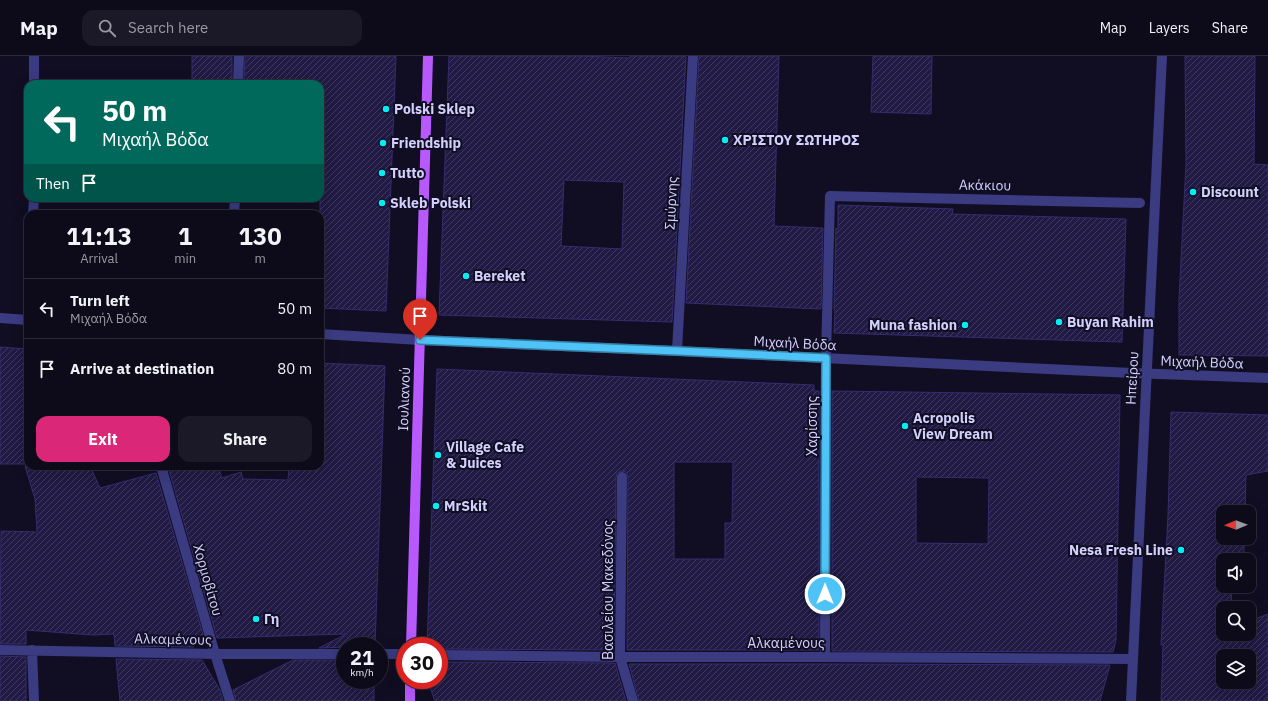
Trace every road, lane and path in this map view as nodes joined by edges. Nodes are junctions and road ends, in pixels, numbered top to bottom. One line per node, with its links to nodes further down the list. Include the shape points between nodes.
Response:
1 (34, 56): 6 (street)
2 (239, 56): 7 (street)
3 (428, 56): 13 (main road, Ιουλιανού)
4 (693, 56): 14 (street, Σμύρνης)
5 (1162, 56): 16 (street, Ηπείρου)
6 (34, 80)
7 (238, 80)
8 (830, 196): 9 (street, Ακάκιου); 15 (street, Χαρίσσης)
9 (1140, 203)
10 (0, 318): 11 (street)
11 (24, 320)
12 (324, 334): 13 (street, Μιχαήλ Βόδα)
13 (420, 340): 14 (street, Μιχαήλ Βόδα); 20 (main road, Ιουλιανού)
14 (678, 351): 15 (street, Μιχαήλ Βόδα)
15 (826, 358): 16 (street, Μιχαήλ Βόδα); 27 (street, Χαρίσσης)
16 (1146, 374): 17 (street, Μιχαήλ Βόδα); 28 (street, Ηπείρου)
17 (1268, 378)
18 (162, 470): 23 (street, Χορμοβίτου)
19 (622, 477): 26 (street, Βασιλείου Μακεδόνος)
20 (411, 637)
21 (0, 650): 22 (street, Αλκαμένους)
22 (32, 650): 23 (street, Αλκαμένους); 30 (street)
23 (215, 654): 24 (street, Αλκαμένους); 31 (street, Χορμοβίτου)
24 (336, 654)
25 (448, 655): 26 (street, Αλκαμένους)
26 (620, 657): 27 (street, Αλκαμένους); 33 (street, Βασιλείου Μακεδόνος)
27 (825, 657): 28 (street, Αλκαμένους)
28 (1133, 659): 34 (street, Ηπείρου)
29 (410, 689): 32 (main road)
30 (34, 701)
31 (230, 701)
32 (410, 701)
33 (633, 701)
34 (1131, 701)

